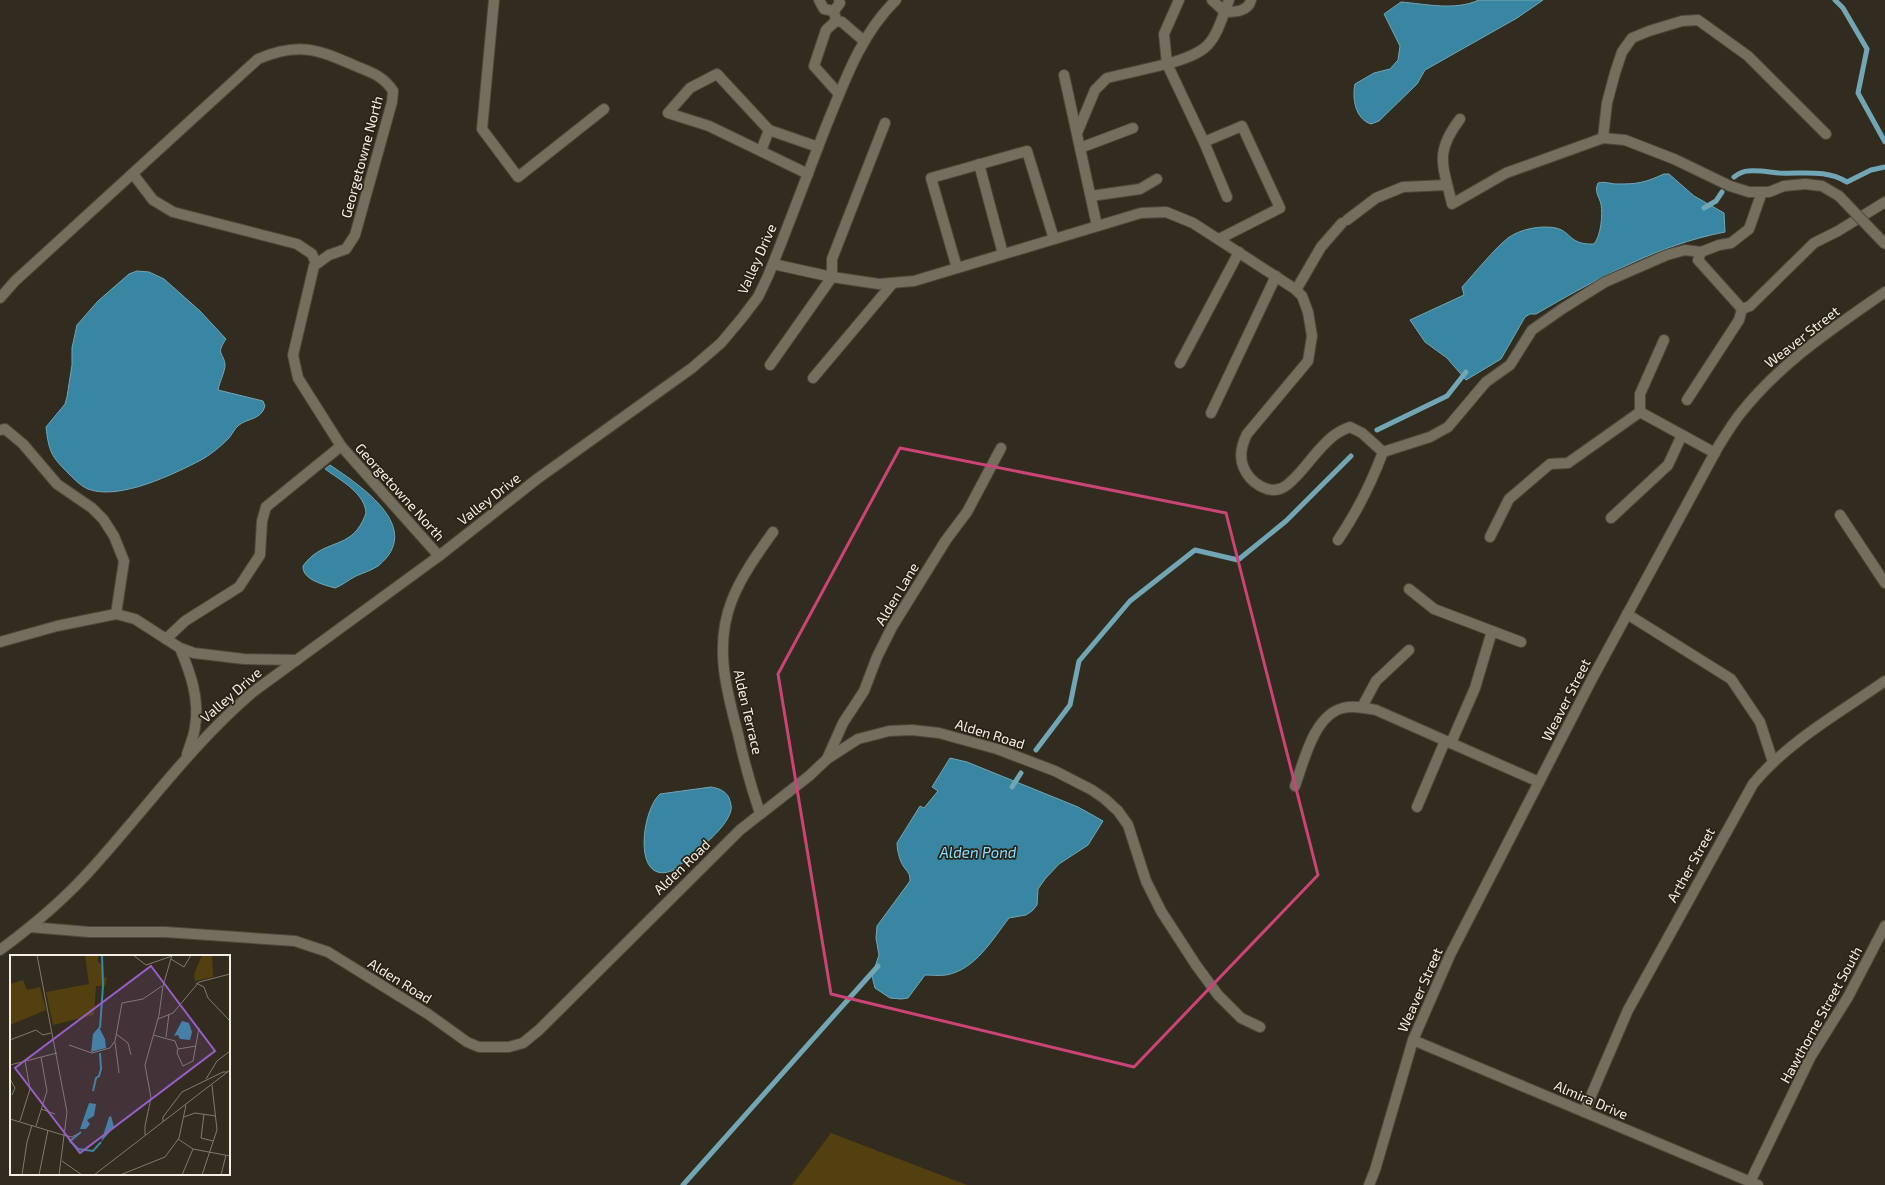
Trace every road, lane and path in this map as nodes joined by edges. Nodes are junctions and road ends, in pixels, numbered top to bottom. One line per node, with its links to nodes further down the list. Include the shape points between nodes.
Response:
1 (494, 0): 15 (street, via 482,129 518,177)
2 (819, 0): 10 (street, via 824,9)
3 (839, 0): 10 (street)
4 (896, 0): 11 (street, Valley Drive, via 883,13)
5 (1179, 0): 12 (street, via 1164,34)
6 (1212, 0): 9 (street)
7 (1229, 0): 9 (street)
8 (1251, 0): 9 (street, via 1250,4 1240,11)
9 (1225, 12): 12 (street, via 1212,42 1200,52)
10 (835, 16): 11 (street); 14 (street, via 826,30 814,66)
11 (864, 41): 14 (street, Valley Drive)
12 (1167, 64): 20 (street, via 1107,78 1095,90); 23 (street)
13 (1064, 75): 20 (street)
14 (839, 94): 24 (street, Valley Drive)
15 (604, 109)
16 (1460, 119): 31 (street, via 1443,147 1442,164)
17 (885, 123): 47 (street, via 832,259)
18 (1133, 128): 25 (street)
19 (769, 130): 24 (street); 26 (street); 26 (street, via 717,74 690,88 668,113 709,126)
20 (1077, 133): 25 (street)
21 (1826, 134): 22 (street, via 1748,56 1698,20 1682,21 1632,38 1622,52 1615,73 1607,102)
22 (1603, 138): 31 (street, via 1506,173 1452,204); 32 (street, via 1625,140 1674,159 1730,186 1749,192)
23 (1204, 142): 34 (street); 38 (street, via 1242,126 1280,208)
24 (818, 147): 29 (street, Valley Drive)
25 (1080, 148): 33 (street)
26 (761, 151): 29 (street)
27 (979, 164): 37 (street, via 1027,151); 42 (street); 45 (street, via 931,178)
28 (133, 174): 43 (street, via 153,200 173,212 297,244 312,254); 43 (street, Georgetowne North, via 258,59 276,51 314,49 381,77 393,91 392,102 355,236 346,249 329,255); 51 (street, Georgetowne North, via 15,281)
29 (808, 174): 44 (street, Valley Drive)
30 (1157, 179): 33 (street, via 1140,189)
31 (1447, 185): 50 (street, via 1403,188 1376,198 1344,221 1321,247)
32 (1762, 192): 39 (street, bridge, via 1784,186 1822,186 1839,196); 41 (street, via 1749,229 1731,243)
33 (1091, 196): 36 (street)
34 (1227, 197)
35 (1885, 202): 52 (street, via 1814,243 1758,298)
36 (1097, 226): 37 (street); 38 (street, via 1141,214 1166,212)
37 (1054, 239): 42 (street)
38 (1219, 239): 40 (street)
39 (1885, 244)
40 (1239, 252): 46 (street); 54 (street)
41 (1701, 252): 52 (street, via 1698,260); 64 (street, via 1684,250 1667,256 1605,282 1562,309 1532,330 1510,365 1486,382 1448,427 1430,437)
42 (1003, 254): 45 (street)
43 (316, 264): 62 (street, Georgetowne North, via 293,355 298,378)
44 (773, 264): 47 (street); 71 (street, Valley Drive, via 758,296 721,343 692,368 537,479)
45 (957, 268): 48 (street, via 914,281)
46 (1276, 276): 50 (street); 59 (street)
47 (832, 277): 48 (street, via 879,284); 55 (street)
48 (893, 283): 56 (street)
49 (1885, 292): 65 (street, Weaver Street, via 1827,332 1783,367 1739,415)
50 (1299, 293): 64 (street, via 1308,312 1312,336 1308,361 1247,434 1241,456 1246,474 1264,488 1286,486 1335,434 1350,427 1362,433)
51 (0, 298)
52 (1742, 310): 57 (street, via 1739,320)
53 (1664, 340): 58 (street, via 1640,394)
54 (1180, 363)
55 (770, 365)
56 (813, 378)
57 (1687, 400)
58 (1640, 412): 61 (street); 69 (street, via 1568,463 1550,464 1509,499)
59 (1212, 413)
60 (0, 430): 74 (street, via 5,429 24,444 57,484 92,508 114,536 124,561)
61 (1682, 435): 65 (street); 67 (street, via 1668,465)
62 (341, 446): 71 (street, Georgetowne North); 77 (street, Georgetowne North, via 266,507 262,521 260,554 239,586 185,621)
63 (1001, 448): 87 (street, Alden Lane, via 967,512 946,540 892,627 864,691 843,723)
64 (1383, 452): 70 (street, via 1372,483)
65 (1715, 453): 75 (street, Weaver Street)
66 (1840, 515): 72 (street)
67 (1611, 518)
68 (773, 532): 92 (street, Alden Terrace, via 744,576 732,600 724,630 722,654 726,693)
69 (1490, 537)
70 (1338, 540)
71 (439, 556): 82 (street, Valley Drive)
72 (1885, 583)
73 (1409, 589): 76 (street, via 1434,609)
74 (116, 614): 77 (street, via 135,619); 78 (street, via 56,626)
75 (1627, 614): 88 (street, via 1731,679 1760,722); 89 (street, Weaver Street)
76 (1492, 631): 79 (street); 85 (street, via 1475,688)
77 (166, 639): 80 (street)
78 (0, 642)
79 (1521, 642)
80 (180, 648): 82 (street, via 194,653 244,659); 86 (street, via 190,672 196,703 195,726)
81 (1409, 650): 84 (street, via 1376,681)
82 (297, 660): 86 (street, Valley Drive, via 230,711)
83 (1885, 681): 88 (street, Arther Street)
84 (1362, 707): 85 (street, via 1376,710); 90 (street, via 1343,707 1323,720 1316,729)
85 (1448, 742): 89 (street); 91 (street)
86 (187, 756): 94 (street, Valley Drive, via 94,866)
87 (827, 759): 92 (street, Alden Road); 96 (street, Alden Road, via 858,739 889,731 939,733 998,749 1055,771 1092,790 1105,799 1128,825 1146,881 1161,911 1196,965 1218,995 1241,1018)
88 (1773, 762): 98 (street, Arther Street, via 1753,784 1739,806 1649,970 1610,1049)
89 (1539, 782): 97 (street, Weaver Street, via 1450,955)
90 (1295, 786)
91 (1417, 807)
92 (760, 813): 94 (street, Alden Road, via 539,1030 523,1043 509,1047 479,1047 467,1042 428,1014 328,952 295,941 165,932 89,932)
93 (1885, 926): 99 (street, Hawthorne Street South, via 1848,997 1811,1056)
94 (30, 927): 95 (street, Valley Drive)
95 (0, 950)
96 (1260, 1027)
97 (1413, 1040): 98 (street, Almira Drive); 100 (street, Weaver Street)
98 (1584, 1112): 99 (street, Almira Drive)
99 (1754, 1183)
100 (1369, 1185)

